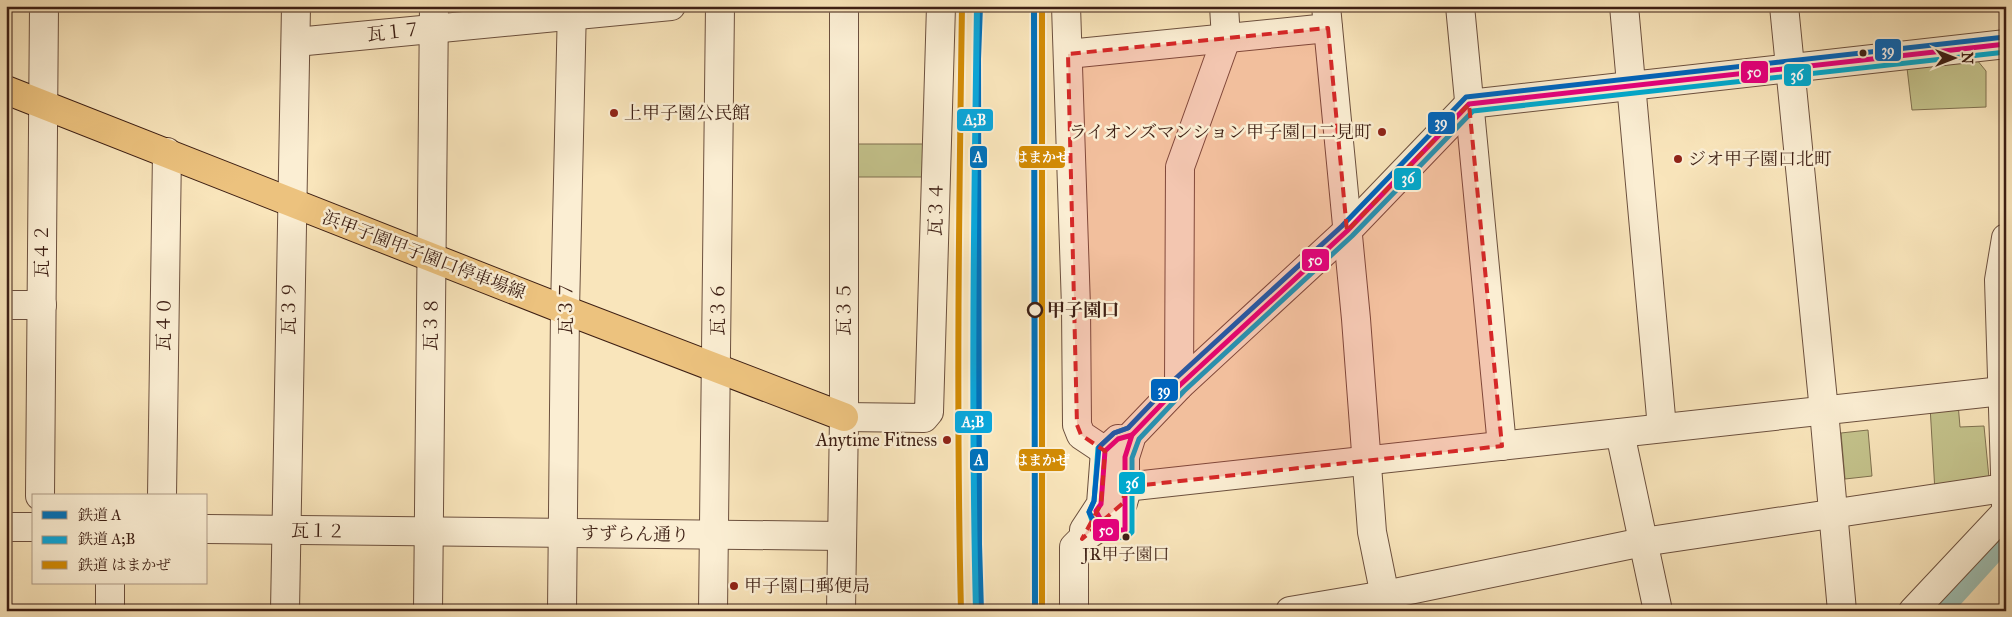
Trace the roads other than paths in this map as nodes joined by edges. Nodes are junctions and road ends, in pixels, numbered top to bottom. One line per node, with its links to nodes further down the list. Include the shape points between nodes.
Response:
1 (44, 6): 23 (street, 瓦４２)
2 (296, 6): 16 (street, 瓦３９)
3 (670, 6): 12 (street, 瓦１７)
4 (720, 6): 32 (street, 瓦３６)
5 (844, 6): 36 (street, 瓦３５)
6 (941, 6): 36 (street, 瓦３４, via 929,412 924,418)
7 (1066, 6): 18 (street)
8 (1224, 6): 15 (street)
9 (1460, 6): 22 (street)
10 (1624, 6): 20 (street)
11 (1784, 6): 19 (street)
12 (572, 11): 13 (street, 瓦１７); 31 (street, 瓦３７)
13 (433, 17): 16 (street, 瓦１７); 28 (street, 瓦３８)
14 (1327, 17): 15 (street); 26 (street)
15 (1226, 38): 18 (street); 33 (street, via 1180,167)
16 (296, 42): 25 (street, 瓦３９)
17 (2006, 44): 19 (street)
18 (1068, 54): 39 (street, via 1077,425 1081,435)
19 (1790, 69): 20 (street); 35 (street)
20 (1632, 86): 22 (street); 37 (street)
21 (6, 90): 23 (main road, 浜甲子園甲子園口停車場線)
22 (1469, 104): 26 (street); 40 (street)
23 (43, 105): 24 (main road, 浜甲子園甲子園口停車場線); 30 (street, 瓦４２)
24 (167, 152): 25 (main road, 浜甲子園甲子園口停車場線); 44 (street, 瓦４０)
25 (291, 203): 28 (main road, 浜甲子園甲子園口停車場線); 50 (street, 瓦３９)
26 (1348, 232): 33 (street); 41 (street)
27 (2006, 238): 34 (street, via 1999,280)
28 (432, 257): 31 (main road, 浜甲子園甲子園口停車場線); 51 (street, 瓦３８)
29 (6, 305): 30 (street)
30 (42, 305): 43 (street, 瓦４２)
31 (565, 310): 32 (main road, 浜甲子園甲子園口停車場線); 52 (street, 瓦３７)
32 (717, 368): 36 (main road, 浜甲子園甲子園口停車場線); 53 (street, 瓦３６)
33 (1179, 386): 39 (street)
34 (2002, 391): 35 (street); 45 (street)
35 (1824, 411): 37 (street); 46 (street)
36 (844, 417): 54 (street, 瓦３５)
37 (1662, 428): 38 (street)
38 (1620, 433): 40 (street); 56 (street)
39 (1118, 442): 42 (street, via 1125,457); 55 (street, via 1101,504 1084,529)
40 (1502, 446): 41 (street)
41 (1367, 460): 42 (street); 58 (street, via 1372,532)
42 (1125, 487): 55 (street, via 1123,503 1104,524)
43 (40, 494)
44 (162, 494)
45 (2005, 502): 46 (street); 69 (street)
46 (1832, 513): 56 (street); 68 (street)
47 (6, 527): 48 (street)
48 (32, 527)
49 (208, 529): 50 (street, 瓦１２)
50 (285, 530): 51 (street, 瓦１２); 60 (street, 瓦３９)
51 (429, 532): 52 (street, すずらん通り); 61 (street, 瓦３８)
52 (563, 534): 53 (street, すずらん通り); 62 (street, 瓦３７)
53 (714, 535): 54 (street, すずらん通り); 63 (street, 瓦３６)
54 (842, 536): 64 (street, 瓦３５)
55 (1082, 539): 65 (street, via 1074,546)
56 (1643, 542): 58 (street); 67 (street)
57 (110, 584): 59 (street)
58 (1386, 603): 66 (street)
59 (110, 611)
60 (285, 611)
61 (428, 611)
62 (562, 611)
63 (714, 611)
64 (841, 611)
65 (1074, 611)
66 (1290, 611)
67 (1658, 611)
68 (1842, 611)
69 (1913, 611)

